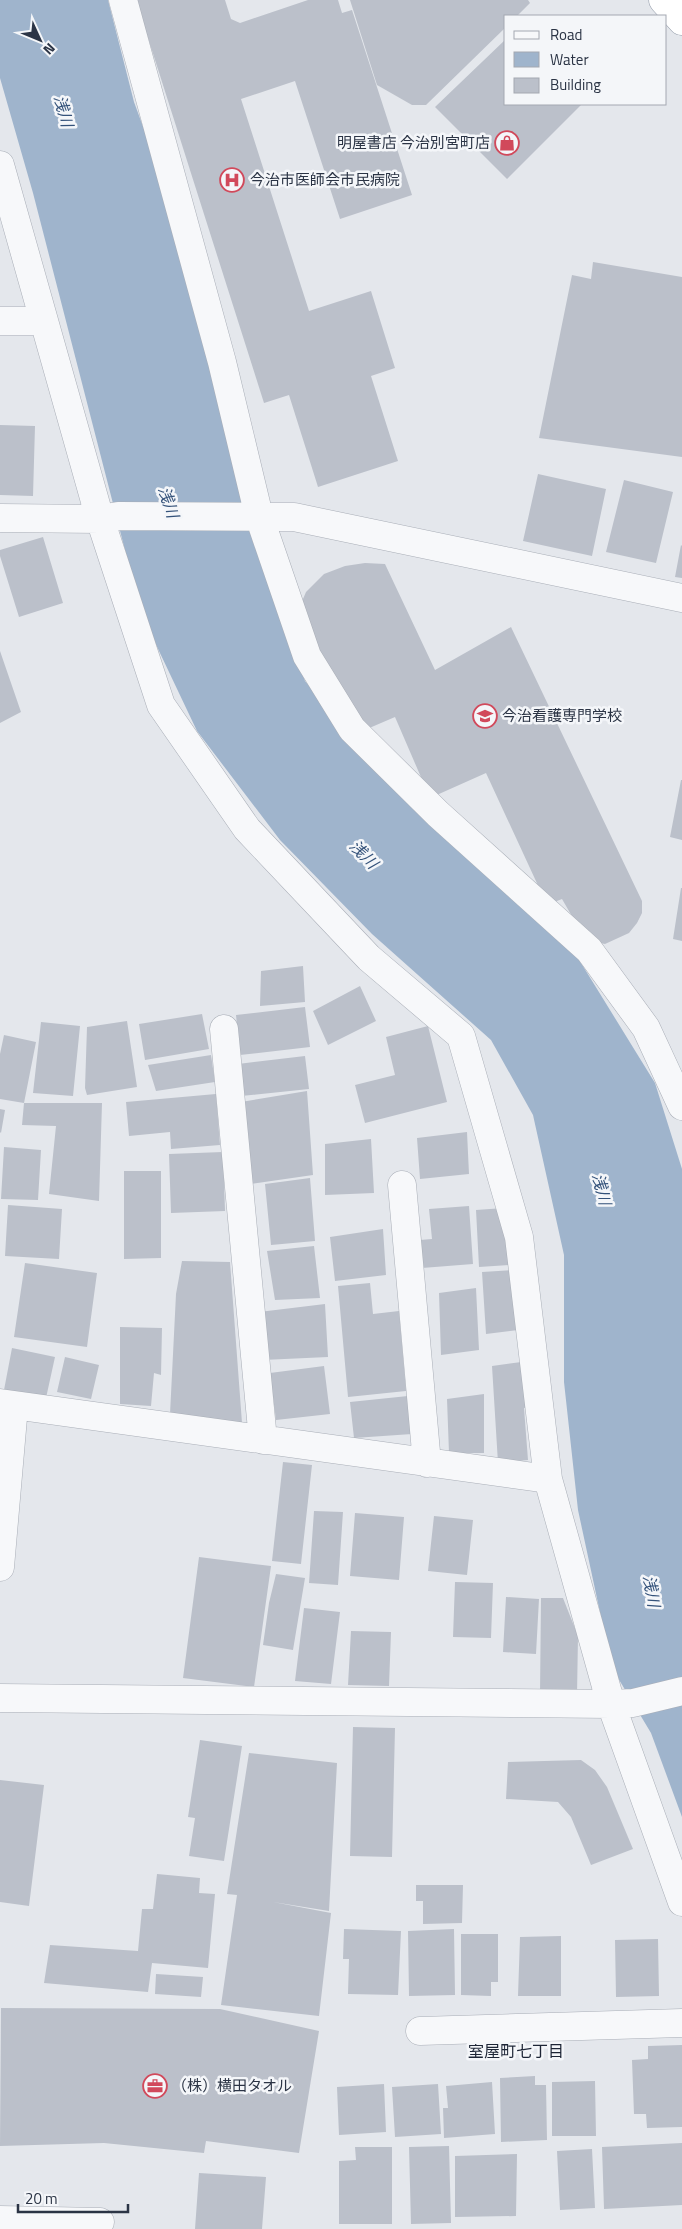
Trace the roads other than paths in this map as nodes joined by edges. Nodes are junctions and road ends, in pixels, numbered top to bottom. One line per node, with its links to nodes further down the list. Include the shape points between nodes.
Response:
1 (123, 0): 7 (street, via 222,362)
2 (663, 0): 3 (highway)
3 (682, 21)
4 (0, 166): 6 (street)
5 (0, 321): 6 (street)
6 (44, 321): 9 (street)
7 (252, 516): 9 (street); 10 (street, via 294,517); 12 (street, via 307,656 352,729 438,814 589,950 646,1028)
8 (0, 518): 9 (street)
9 (109, 518): 17 (street, via 161,706 247,829 369,958 462,1036 519,1237)
10 (682, 598)
11 (224, 1029): 15 (street)
12 (682, 1106)
13 (402, 1185): 16 (street)
14 (7, 1405): 15 (street); 18 (street)
15 (263, 1440): 16 (street)
16 (427, 1463): 17 (street)
17 (548, 1479): 21 (street)
18 (0, 1567)
19 (682, 1691): 21 (street)
20 (0, 1698): 21 (street)
21 (622, 1704): 22 (street)
22 (682, 1902)
23 (682, 2023): 24 (street)
24 (420, 2031)
25 (0, 2220): 26 (street)
26 (100, 2222)

